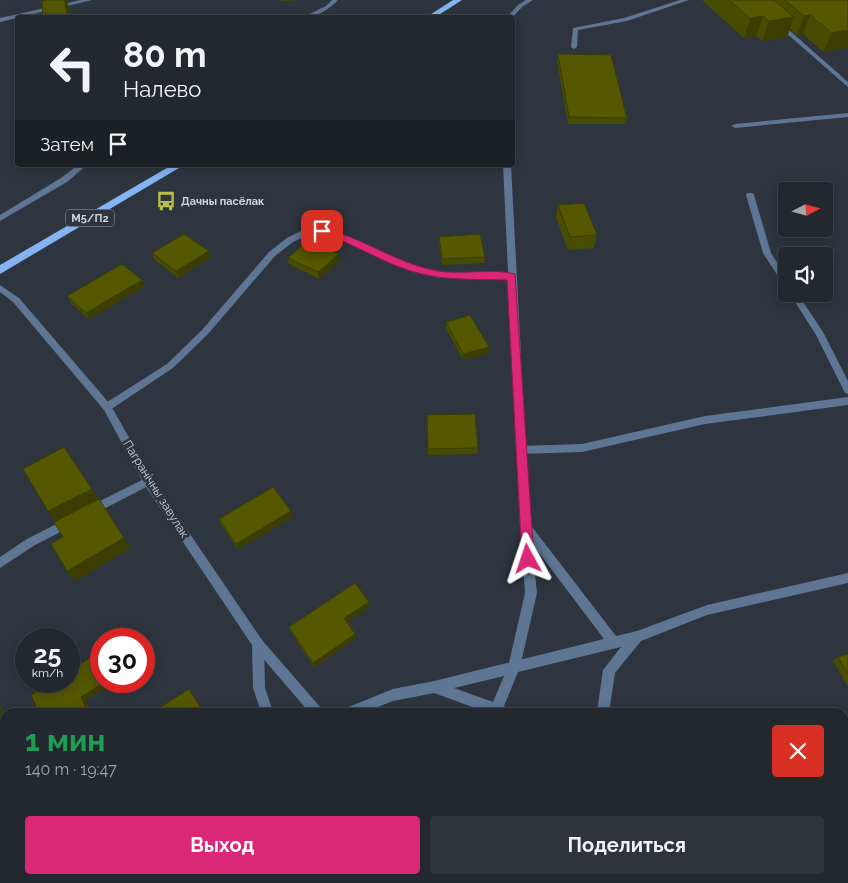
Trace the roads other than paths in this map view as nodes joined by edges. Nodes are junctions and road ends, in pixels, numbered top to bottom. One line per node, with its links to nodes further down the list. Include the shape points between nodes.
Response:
1 (89, 0): 6 (street)
2 (335, 0): 7 (street)
3 (458, 0): 8 (main road)
4 (530, 0): 9 (street)
5 (686, 0): 13 (street, via 625,20 575,29)
6 (22, 15)
7 (311, 15)
8 (433, 15)
9 (511, 15)
10 (15, 17): 11 (street)
11 (0, 20)
12 (776, 22): 14 (street)
13 (574, 47)
14 (848, 85)
15 (848, 115): 16 (street)
16 (735, 126)
17 (80, 167): 21 (street)
18 (176, 167): 22 (main road, М5/П2)
19 (507, 167): 24 (street)
20 (750, 196): 23 (street, via 767,253)
21 (0, 218)
22 (0, 270)
23 (778, 270)
24 (512, 277): 29 (street, via 439,275 410,268 336,234 306,232 272,254 205,332 170,366); 30 (street)
25 (0, 288): 29 (street, Пагранічны завулак, via 16,300)
26 (799, 302): 27 (street, via 820,334)
27 (848, 390)
28 (848, 401): 30 (street, via 705,420 582,448)
29 (107, 407): 31 (street, Пагранічны завулак)
30 (521, 450): 32 (street)
31 (148, 481): 33 (street, via 31,542); 37 (street, Пагранічны завулак)
32 (525, 526): 36 (street); 38 (street, via 531,593)
33 (0, 563)
34 (848, 578): 35 (street, via 707,610)
35 (637, 637): 36 (street); 45 (street, via 609,670)
36 (614, 643): 38 (street)
37 (258, 644): 40 (street, via 259,688); 41 (street, Пагранічны завулак)
38 (514, 667): 39 (street); 44 (street)
39 (434, 687): 42 (street, via 393,695); 43 (street)
40 (266, 708)
41 (314, 708)
42 (360, 708)
43 (489, 708)
44 (498, 708)
45 (604, 708)

